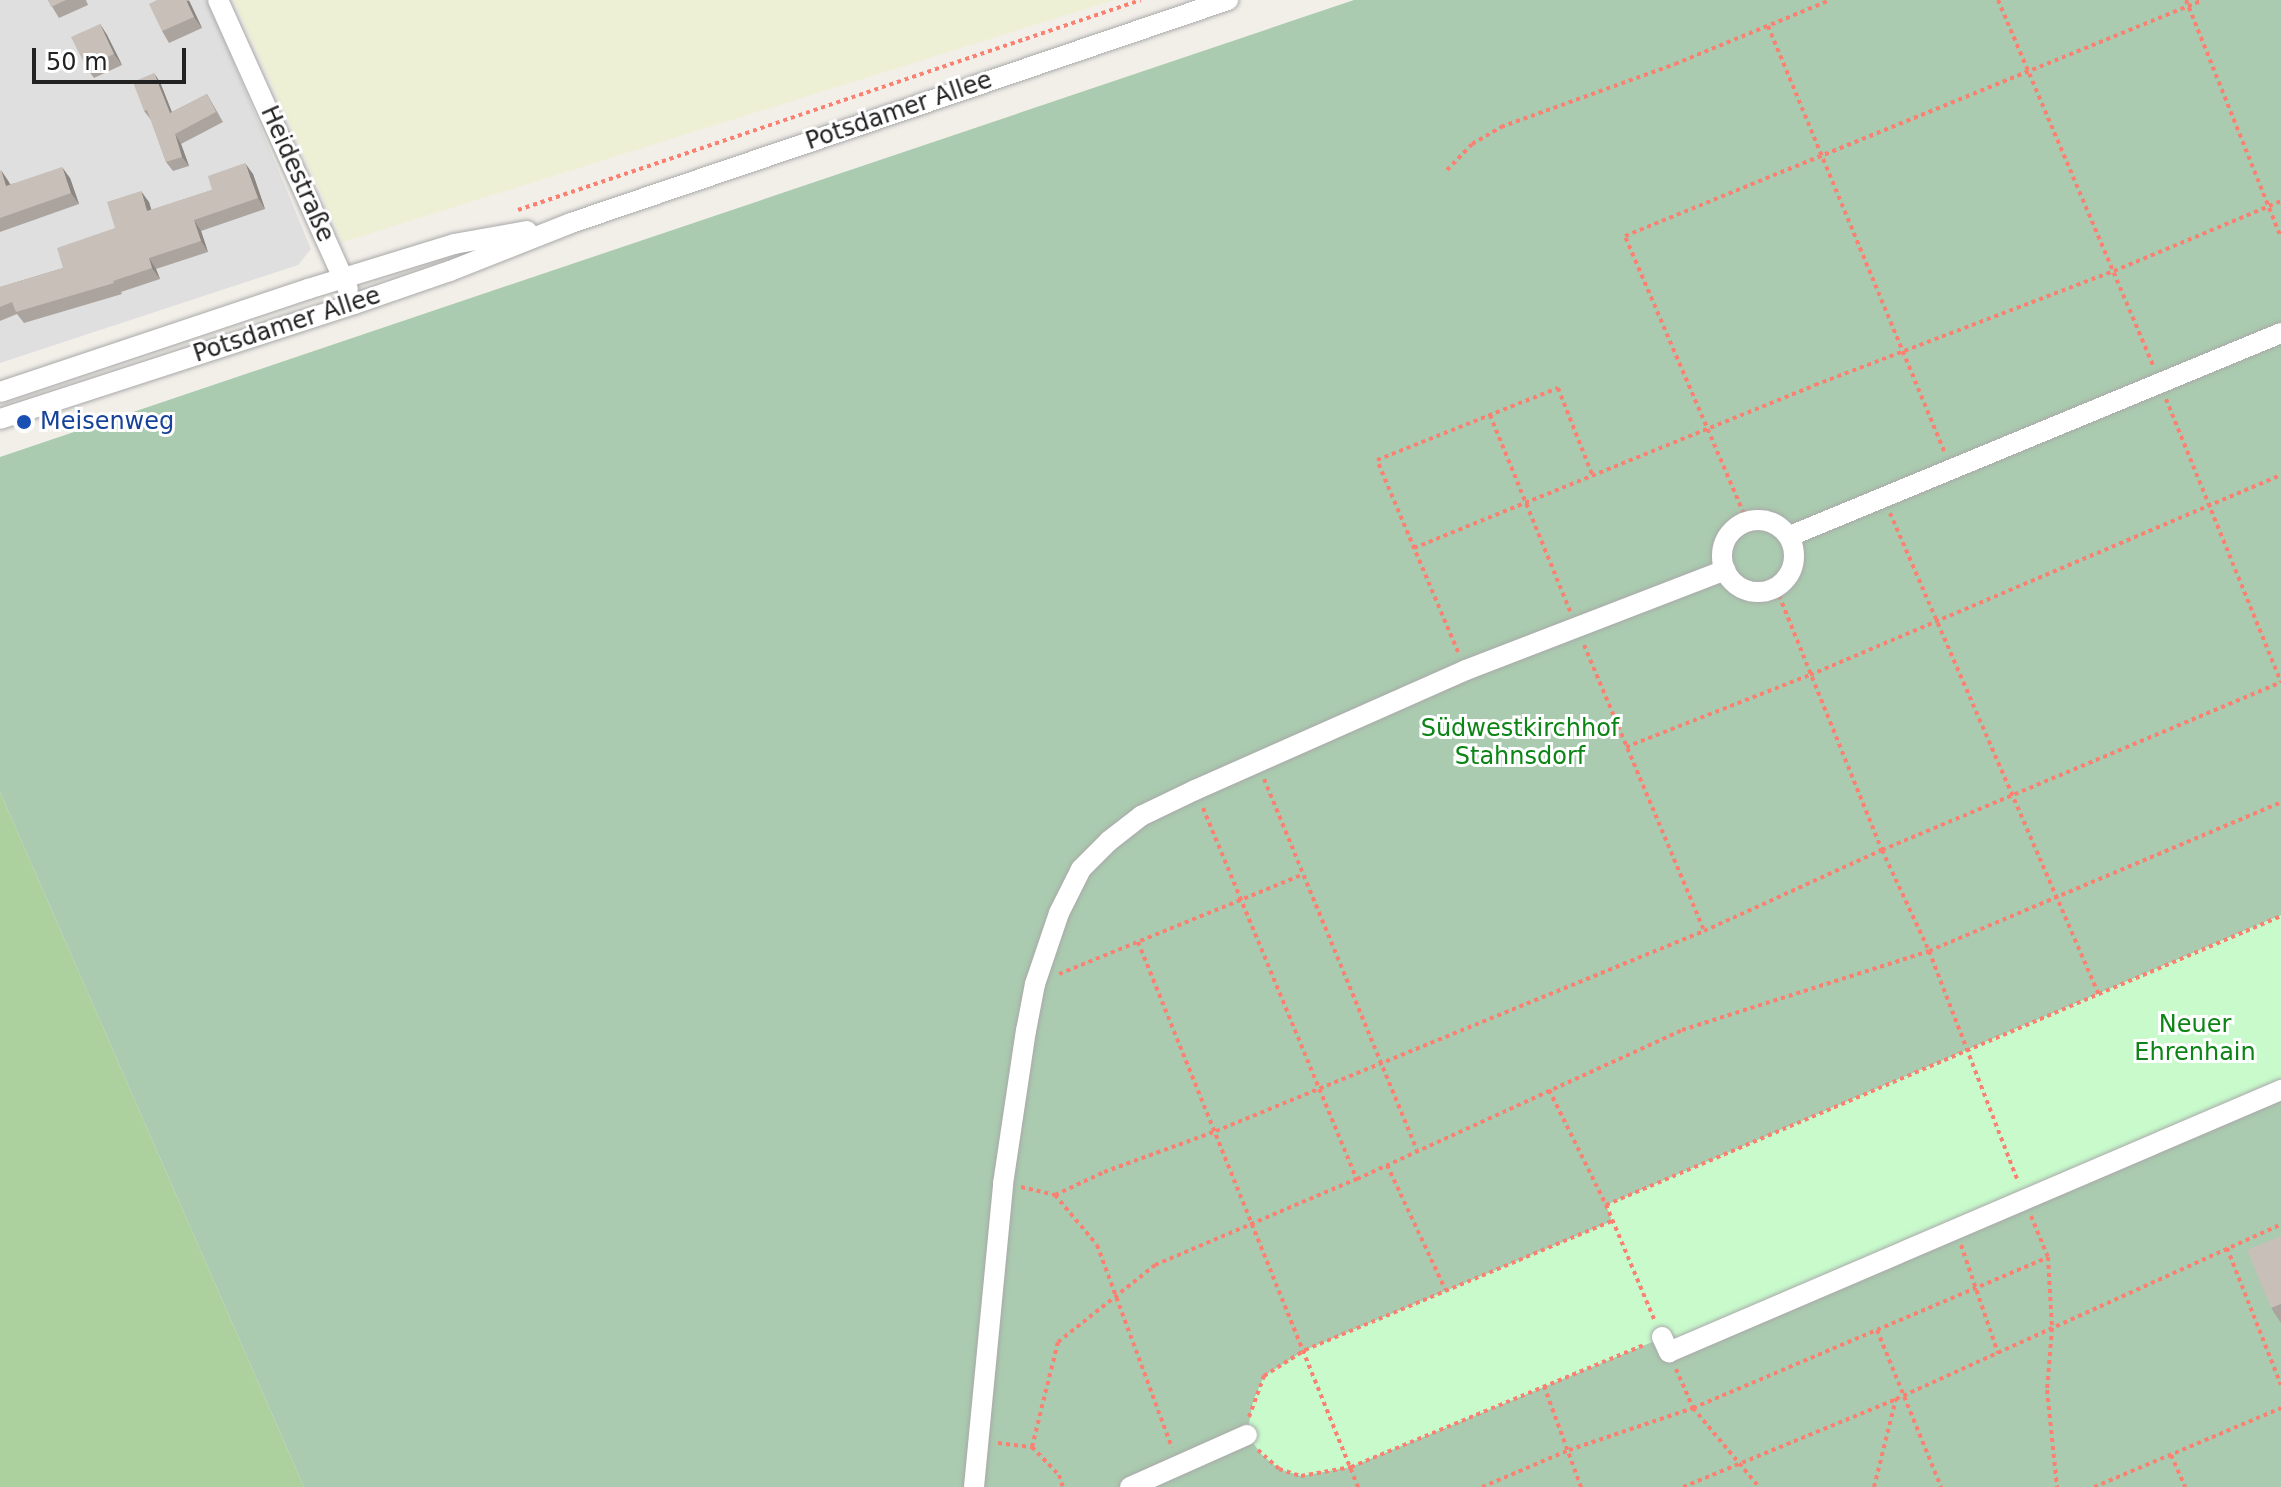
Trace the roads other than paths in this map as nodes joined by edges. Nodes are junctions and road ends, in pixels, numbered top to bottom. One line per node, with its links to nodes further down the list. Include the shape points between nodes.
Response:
1 (218, 0): 4 (street, Heidestraße)
2 (1228, 0): 3 (street, Potsdamer Allee)
3 (571, 223): 4 (street, Potsdamer Allee, via 454,244); 5 (street, Potsdamer Allee)
4 (344, 278): 5 (street, Heidestraße); 7 (street, Potsdamer Allee)
5 (354, 304): 8 (street, Potsdamer Allee)
6 (2281, 333): 9 (street)
7 (0, 392)
8 (0, 419)
9 (1790, 536): 10 (street, via 1771,521 1747,521 1728,535 1723,546); 10 (street, via 1792,571 1776,588 1752,592)
10 (1725, 570): 14 (street, via 1466,670 1195,790 1141,816 1081,869 1059,913 1035,984 1003,1184)
11 (2281, 1090): 12 (street)
12 (1666, 1345)
13 (1247, 1435): 15 (street)
14 (974, 1487)
15 (1130, 1487)

